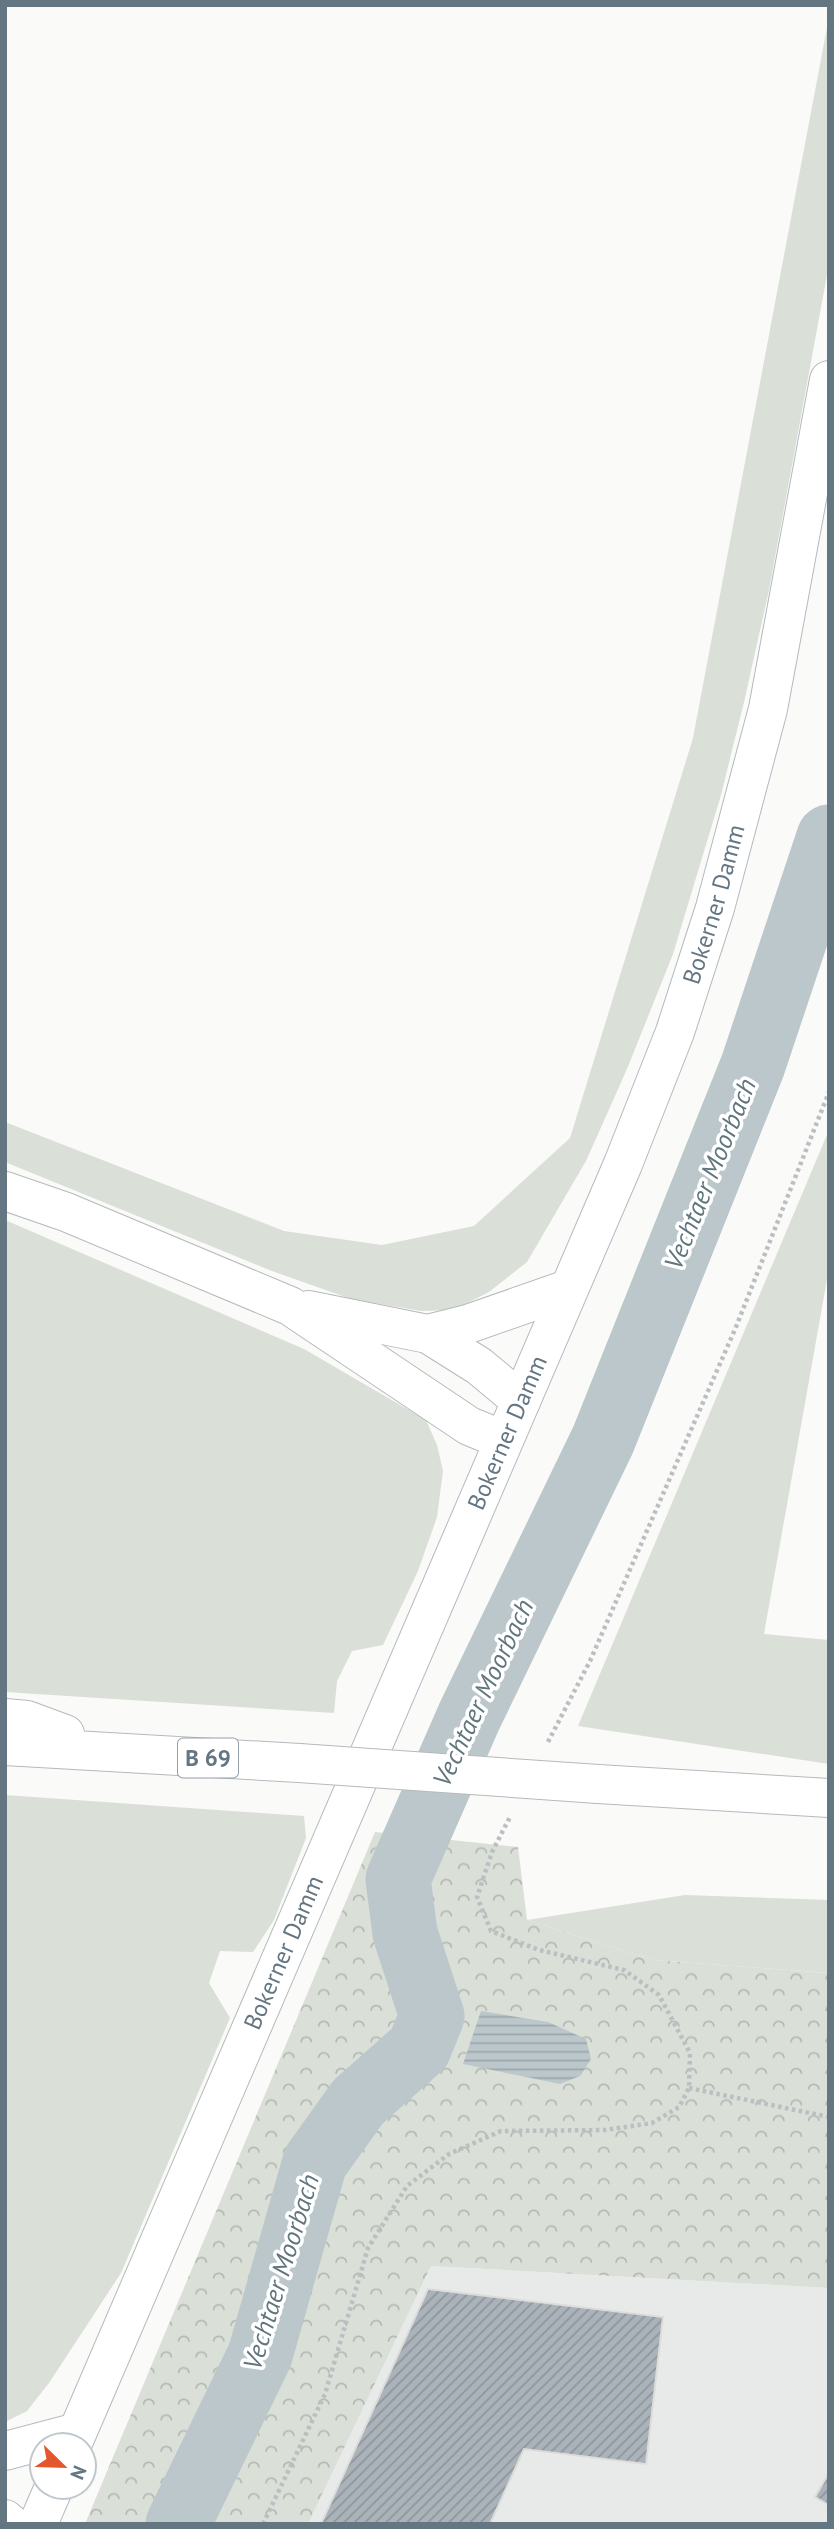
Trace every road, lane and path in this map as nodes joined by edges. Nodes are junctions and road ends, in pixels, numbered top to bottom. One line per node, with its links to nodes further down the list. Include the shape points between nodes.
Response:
1 (829, 380): 4 (main road, Bokerner Damm, via 768,709 715,908 676,1032)
2 (829, 1092): 10 (path, via 736,1327 590,1661)
3 (5, 1191): 5 (main road)
4 (568, 1289): 6 (main road); 7 (main road, Bokerner Damm)
5 (290, 1306): 6 (main road); 8 (main road, via 469,1426)
6 (428, 1334): 7 (main road, via 479,1366)
7 (521, 1401): 8 (main road, Bokerner Damm)
8 (503, 1440): 17 (main road, Bokerner Damm)
9 (5, 1718): 12 (main road, via 27,1720)
10 (547, 1744)
11 (5, 1746): 12 (main road, B 69)
12 (117, 1752): 13 (main road, B 69, bridge)
13 (829, 1798)
14 (517, 1804): 15 (path, via 492,1852 477,1896 491,1931 539,1950 624,1970 659,1996 690,2053)
15 (690, 2088): 16 (path); 24 (path, via 679,2107 652,2123 605,2130 501,2131 449,2154 407,2186 368,2248 324,2394)
16 (829, 2118)
17 (77, 2431)
18 (28, 2447): 19 (main road)
19 (5, 2451)
20 (48, 2501): 23 (main road)
21 (5, 2519): 22 (main road)
22 (11, 2524)
23 (38, 2524)
24 (263, 2524)

